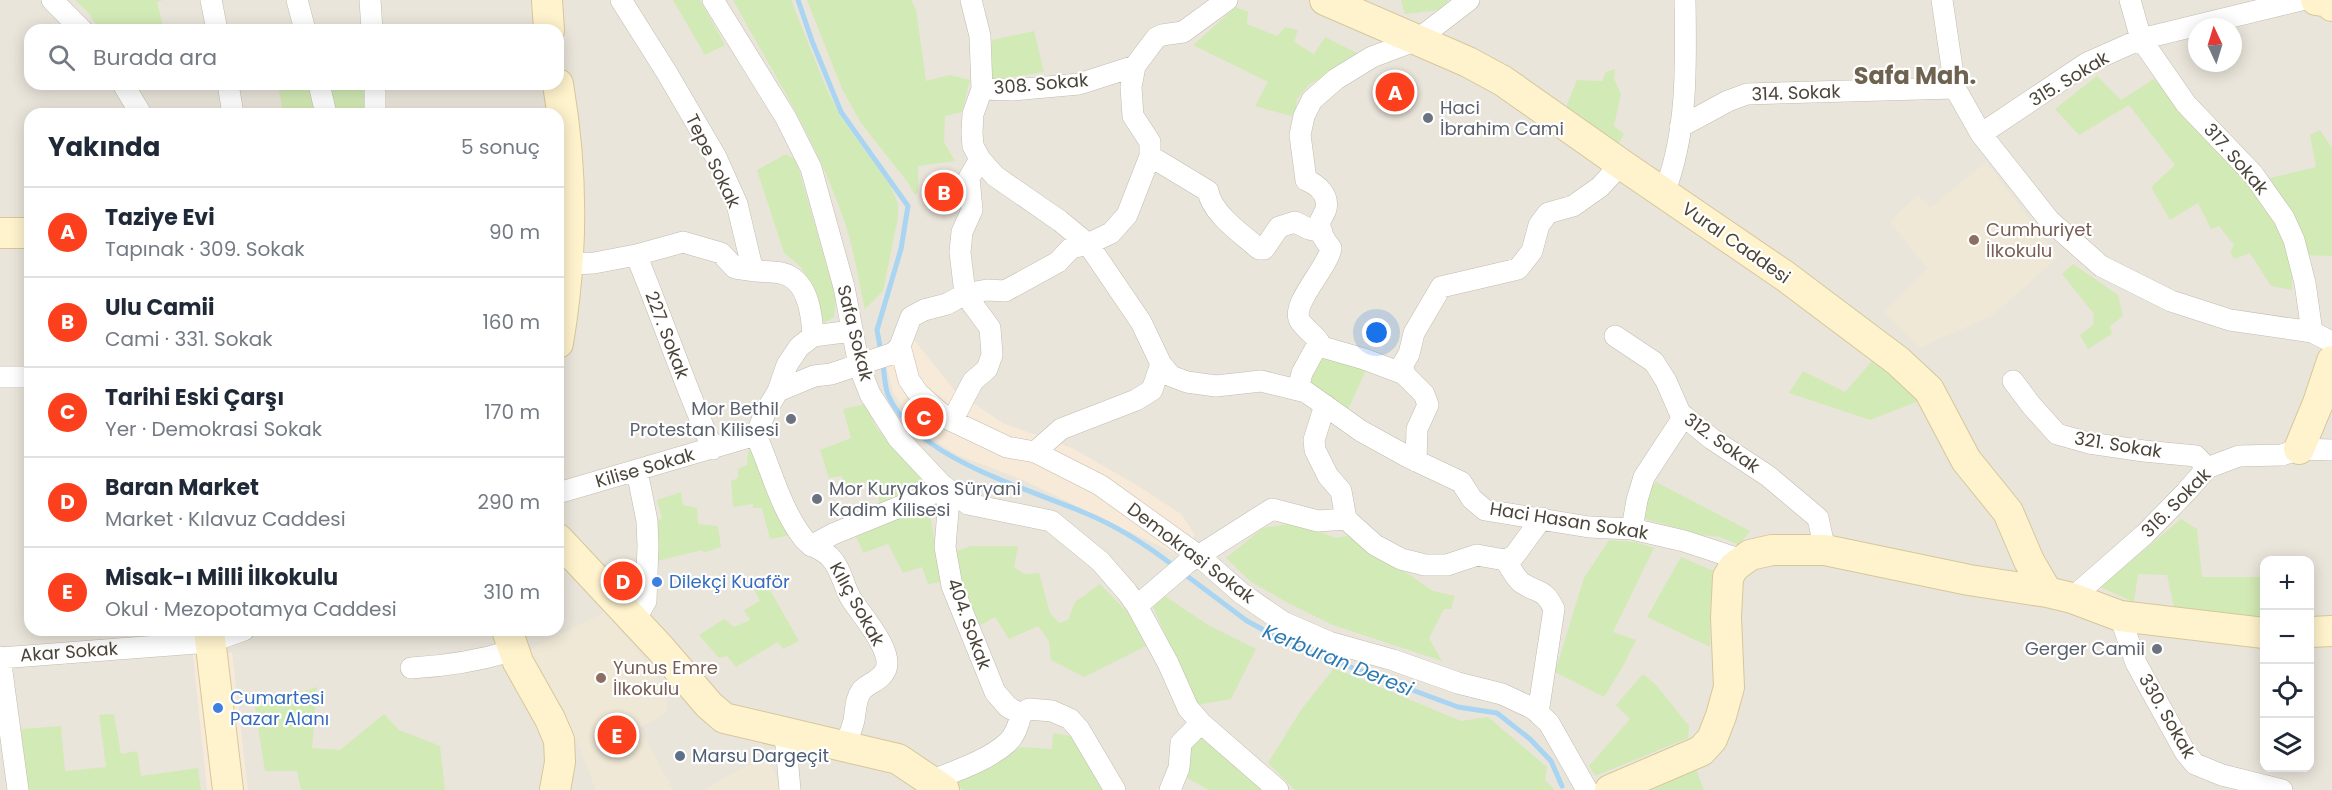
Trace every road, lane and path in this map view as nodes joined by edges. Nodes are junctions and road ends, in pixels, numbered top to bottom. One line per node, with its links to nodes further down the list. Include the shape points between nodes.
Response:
1 (52, 0): 16 (street)
2 (211, 0): 17 (street)
3 (297, 0): 18 (street)
4 (370, 0): 19 (street)
5 (547, 0): 20 (street)
6 (621, 0): 49 (street, Tepe Sokak, via 711,148 737,204)
7 (713, 0): 52 (street, Safa Sokak, via 786,118 811,168)
8 (971, 0): 25 (street, via 980,36)
9 (1227, 0): 23 (street, via 1184,32 1156,38)
10 (1325, 0): 22 (street, Vural Caddesi)
11 (1469, 0): 22 (street)
12 (1685, 0): 36 (street, via 1686,82)
13 (1942, 0): 24 (street)
14 (2130, 0): 21 (street, 317. Sokak)
15 (2322, 2): 21 (street, 315. Sokak)
16 (76, 24)
17 (216, 24)
18 (303, 24)
19 (372, 24)
20 (549, 24)
21 (2141, 39): 37 (street, 315. Sokak, via 2087,63); 53 (street, 317. Sokak, via 2186,104 2253,174 2284,218 2305,283)
22 (1417, 40): 41 (street, Vural Caddesi, via 1503,81); 43 (street, via 1372,57 1336,79 1312,100 1300,135 1306,180 1319,188 1327,202 1320,222)
23 (1135, 66): 25 (street, 308. Sokak, via 1079,84); 39 (street, via 1131,87 1133,116 1150,142)
24 (1955, 88): 36 (street, 314. Sokak, via 1747,94); 37 (street)
25 (982, 89): 40 (street, via 973,114 973,146)
26 (127, 90): 31 (street)
27 (229, 90): 32 (street)
28 (320, 90): 33 (street)
29 (375, 90): 34 (street)
30 (558, 90): 35 (street)
31 (137, 108)
32 (232, 108)
33 (325, 108)
34 (375, 108)
35 (560, 108)
36 (1680, 127): 42 (street, via 1674,167)
37 (1981, 134): 53 (street, via 2049,220 2101,266 2171,301 2230,320)
38 (564, 146): 48 (street, via 570,191)
39 (1150, 156): 43 (street, via 1208,191 1210,201 1259,249 1264,249 1279,227 1295,222); 46 (street, via 1127,215 1110,233)
40 (980, 159): 46 (street, Haci Hasan Sokak, via 995,176); 50 (street, via 969,178 972,210 962,232)
41 (1621, 164): 42 (street, Vural Caddesi); 62 (street, via 1600,187 1573,206 1548,213 1539,225 1532,250 1518,268 1441,287 1414,333 1403,364)
42 (1664, 193): 90 (street, Vural Caddesi, via 1856,328 1929,390 1966,460 2008,512 2029,561)
43 (1322, 232): 57 (street, via 1331,248 1330,255 1298,313 1300,322 1316,337)
44 (0, 233): 45 (street)
45 (24, 233)
46 (1088, 244): 50 (street, via 1071,248 1058,262 1005,291); 61 (street, Haci Hasan Sokak, via 1141,322)
47 (636, 255): 48 (street); 49 (street, via 683,242 721,253 735,268); 72 (street, 227. Sokak)
48 (569, 264): 51 (street)
49 (756, 271): 54 (street, via 788,275 801,284 812,316)
50 (965, 294): 58 (street, via 911,316); 70 (street, via 990,328 992,355)
51 (564, 297)
52 (852, 331): 54 (street); 60 (street, Safa Sokak)
53 (2312, 332): 56 (street)
54 (813, 336): 67 (street, via 799,347 787,365)
55 (1615, 336): 69 (street, 312. Sokak, via 1654,362)
56 (2332, 342)
57 (1319, 346): 62 (street); 66 (street, via 1302,373)
58 (897, 350): 60 (street); 70 (street, Demokrasi Sokak, via 918,393)
59 (2332, 361): 73 (street)
60 (866, 363): 67 (street, via 814,376); 79 (street, Safa Sokak, via 870,394 898,438)
61 (1161, 364): 66 (street, Haci Hasan Sokak, via 1171,376 1186,382 1216,386 1261,381); 75 (street, via 1152,390 1061,429)
62 (1404, 374): 76 (street, via 1425,394 1428,405 1417,429)
63 (0, 377): 64 (street)
64 (24, 377)
65 (2013, 381): 77 (street, 321. Sokak, via 2057,434 2089,443 2196,456)
66 (1298, 390): 68 (street, Haci Hasan Sokak)
67 (778, 391): 71 (street)
68 (1325, 405): 76 (street, Haci Hasan Sokak, via 1360,431); 82 (street, via 1314,440 1315,450 1341,492)
69 (1684, 416): 83 (street, via 1644,477); 86 (street, 312. Sokak, via 1818,518)
70 (952, 421): 75 (street, Demokrasi Sokak, via 1007,447)
71 (756, 435): 72 (street, Kilise Sokak); 85 (street, Kılıç Sokak, via 787,508)
72 (713, 449): 78 (street, Kilise Sokak)
73 (2299, 449): 74 (street, 316. Sokak); 77 (street, 316. Sokak, via 2282,455 2239,456)
74 (2332, 450)
75 (1035, 452): 87 (street, Demokrasi Sokak, via 1100,485)
76 (1416, 461): 81 (street, Haci Hasan Sokak, via 1461,482 1485,510)
77 (2207, 468): 90 (street, 316. Sokak, via 2145,534)
78 (637, 471): 80 (street, Kilise Sokak); 93 (street, via 648,546 646,601)
79 (946, 488): 85 (street); 91 (street, Safa Sokak, via 968,504 1051,521 1100,561); 102 (street, 404. Sokak, via 945,547 951,586 995,692 1008,707)
80 (564, 491)
81 (1542, 518): 83 (street, Haci Hasan Sokak, via 1589,527); 88 (street, via 1514,556)
82 (1346, 519): 87 (street, via 1318,521 1272,509); 88 (street, via 1375,544 1401,559 1447,566 1477,555)
83 (1632, 529): 89 (street, Haci Hasan Sokak, via 1684,540)
84 (564, 545): 93 (street)
85 (811, 546): 105 (street, Kılıç Sokak, via 829,555 886,657 886,669 878,680 862,690 855,704)
86 (1825, 550): 89 (street, via 1772,550); 90 (street)
87 (1193, 560): 91 (street); 101 (street, Demokrasi Sokak, via 1283,622 1329,642 1502,693)
88 (1505, 560): 101 (street, via 1521,582 1541,591 1554,609)
89 (1742, 560): 115 (street, via 1728,577 1729,687 1712,739 1701,751)
90 (2059, 595): 92 (street)
91 (1137, 606): 103 (street, Safa Sokak, via 1188,708)
92 (2120, 616): 95 (street); 116 (street, 330. Sokak, via 2136,663 2195,764)
93 (635, 620): 104 (street, via 724,718)
94 (2332, 631): 96 (street)
95 (2260, 632)
96 (2314, 632)
97 (210, 636): 99 (street, Akar Sokak); 108 (street)
98 (510, 640): 100 (street, via 482,660); 109 (street, via 559,740)
99 (0, 658): 107 (street)
100 (411, 668)
101 (1538, 713): 114 (street, Demokrasi Sokak, via 1549,723)
102 (1021, 714): 106 (street, via 1009,742); 111 (street, via 1029,709 1052,711 1070,719)
103 (1200, 723): 112 (street, via 1181,743 1179,768); 113 (street, Safa Sokak)
104 (785, 733): 105 (street); 110 (street)
105 (845, 746): 106 (street, via 898,759)
106 (937, 786)
107 (18, 790)
108 (228, 790)
109 (555, 790)
110 (790, 790)
111 (1115, 790)
112 (1170, 790)
113 (1278, 790)
114 (1587, 790)
115 (1610, 790)
116 (2282, 790)

